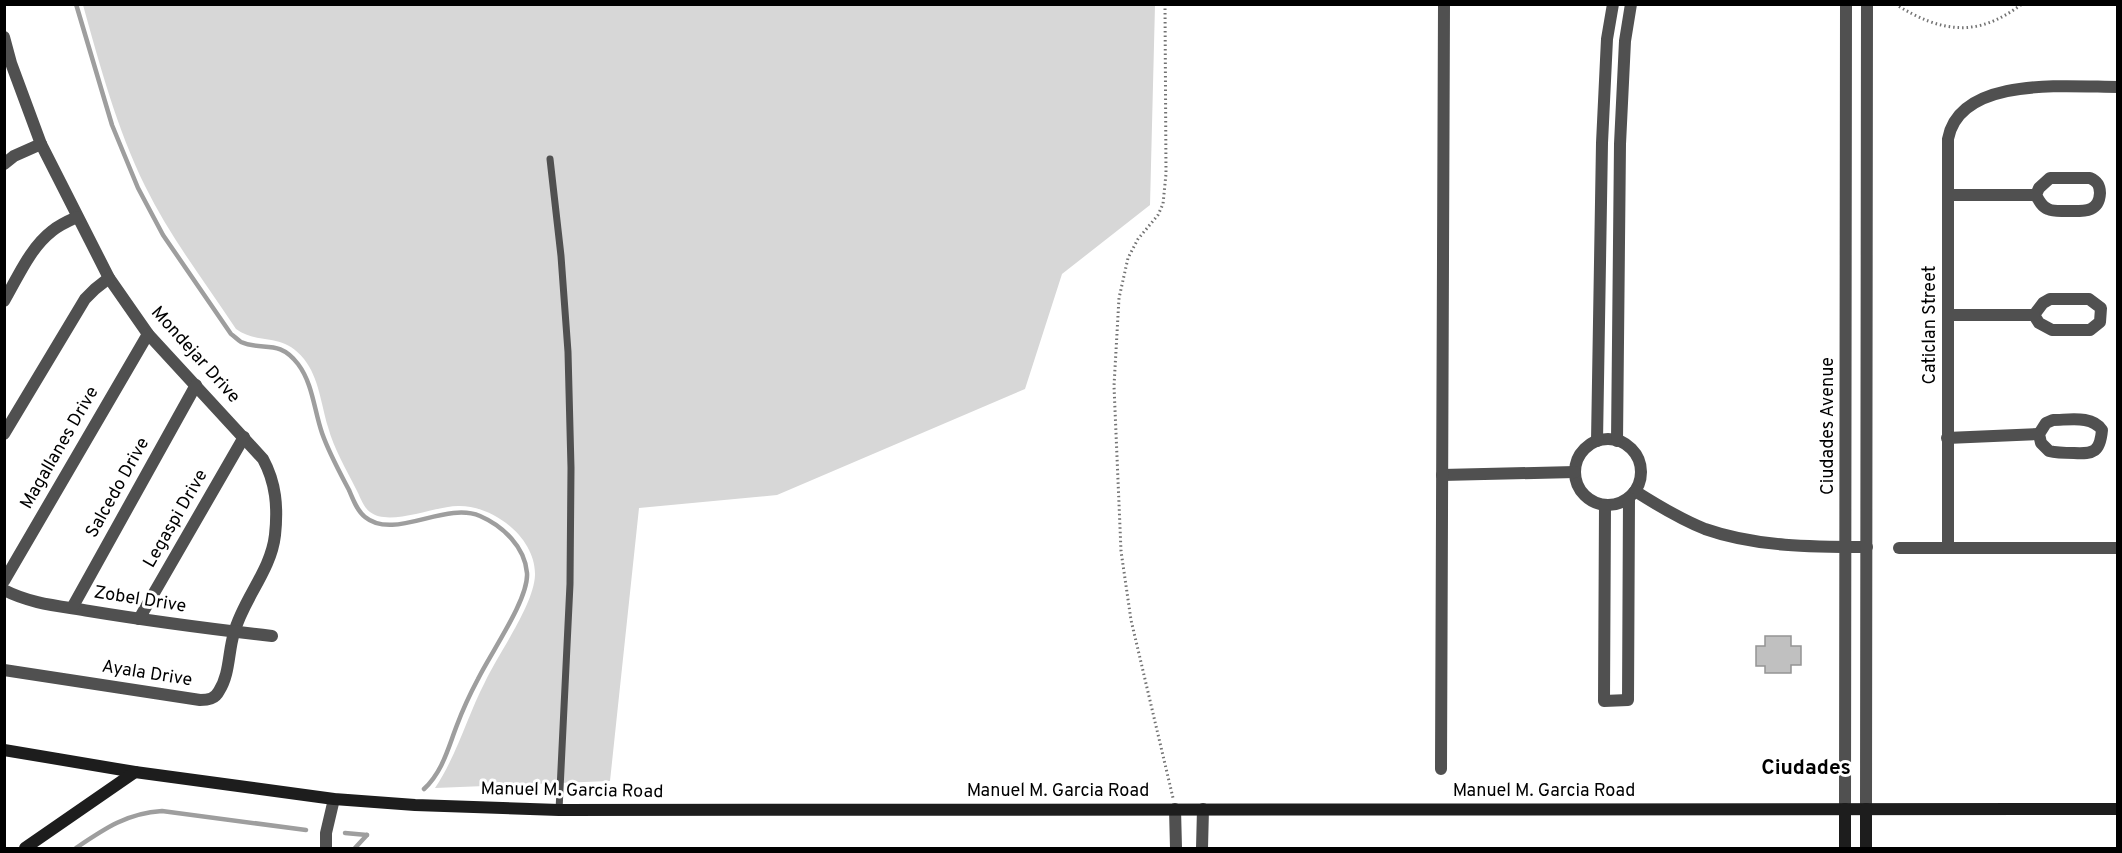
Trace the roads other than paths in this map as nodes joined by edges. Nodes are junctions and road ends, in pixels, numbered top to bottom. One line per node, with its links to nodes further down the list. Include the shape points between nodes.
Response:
1 (1444, 4): 30 (street)
2 (1612, 4): 9 (street)
3 (1631, 4): 10 (street)
4 (1846, 4): 33 (street, Ciudades Avenue)
5 (1867, 4): 34 (street)
6 (4, 37): 7 (street, Mondejar Drive)
7 (8, 65): 11 (street, Mondejar Drive)
8 (2118, 87): 14 (street, Caticlan Street, via 2027,87 1982,99 1965,109 1950,128)
9 (1604, 101): 10 (street); 27 (street)
10 (1622, 102): 28 (street)
11 (42, 144): 13 (street); 16 (street, Mondejar Drive)
12 (550, 159): 54 (lane, via 568,352 571,468 570,584)
13 (4, 164)
14 (1949, 195): 15 (street); 19 (street, Caticlan Street)
15 (2036, 195): 15 (street, via 2052,211 2088,211 2097,206 2100,188 2090,178 2050,178)
16 (76, 217): 17 (street, Mondejar Drive); 18 (street, via 44,238)
17 (109, 278): 21 (street, Mondejar Drive); 23 (street, via 86,299)
18 (4, 301)
19 (1949, 315): 20 (street); 26 (street, Caticlan Street)
20 (2034, 315): 20 (street, via 2050,299 2089,299 2098,304 2102,313 2100,322 2090,330 2052,330)
21 (147, 334): 22 (street, Mondejar Drive); 38 (street, Magallanes Drive)
22 (196, 385): 25 (street, Mondejar Drive); 40 (street, Salcedo Drive)
23 (4, 434)
24 (2039, 434): 24 (street, via 2053,420 2089,420 2102,430 2098,447 2089,453 2049,451); 26 (street)
25 (244, 437): 41 (street, Legaspi Drive); 42 (street, Mondejar Drive, via 271,474 277,514 270,557)
26 (1947, 438): 36 (street, Caticlan Street)
27 (1597, 441): 28 (street); 29 (street, via 1583,450)
28 (1617, 441): 31 (street, via 1630,448 1639,461 1641,476)
29 (1575, 472): 30 (street); 32 (street, via 1583,495)
30 (1442, 475): 46 (street)
31 (1632, 494): 32 (street); 32 (street, via 1628,700 1604,701); 33 (street, via 1705,529 1739,539)
32 (1605, 506)
33 (1845, 547): 34 (street); 51 (street, Ciudades Avenue)
34 (1867, 547): 52 (street)
35 (1899, 548): 36 (street)
36 (1947, 548): 37 (street)
37 (2118, 548)
38 (4, 580)
39 (4, 590): 40 (street, Zobel Drive, via 39,603)
40 (72, 608): 41 (street, Zobel Drive)
41 (139, 619): 42 (street, Zobel Drive)
42 (234, 632): 43 (street, Zobel Drive); 44 (street, Ayala Drive, via 224,680 219,692 207,700)
43 (272, 636)
44 (4, 670)
45 (4, 750): 47 (main road, Manuel M. Garcia Road)
46 (1441, 769)
47 (135, 772): 48 (main road, Manuel M. Garcia Road); 55 (main road)
48 (334, 799): 54 (main road, Manuel M. Garcia Road); 56 (street)
49 (1175, 809): 50 (main road, Manuel M. Garcia Road); 54 (main road, Manuel M. Garcia Road); 57 (street)
50 (1203, 809): 51 (main road, Manuel M. Garcia Road); 58 (street)
51 (1845, 809): 52 (main road, Manuel M. Garcia Road); 59 (main road, Ciudades Avenue)
52 (1866, 809): 53 (main road, Manuel M. Garcia Road); 60 (main road)
53 (2118, 809)
54 (559, 810)
55 (25, 849)
56 (326, 849)
57 (1176, 849)
58 (1202, 849)
59 (1845, 849)
60 (1866, 849)

